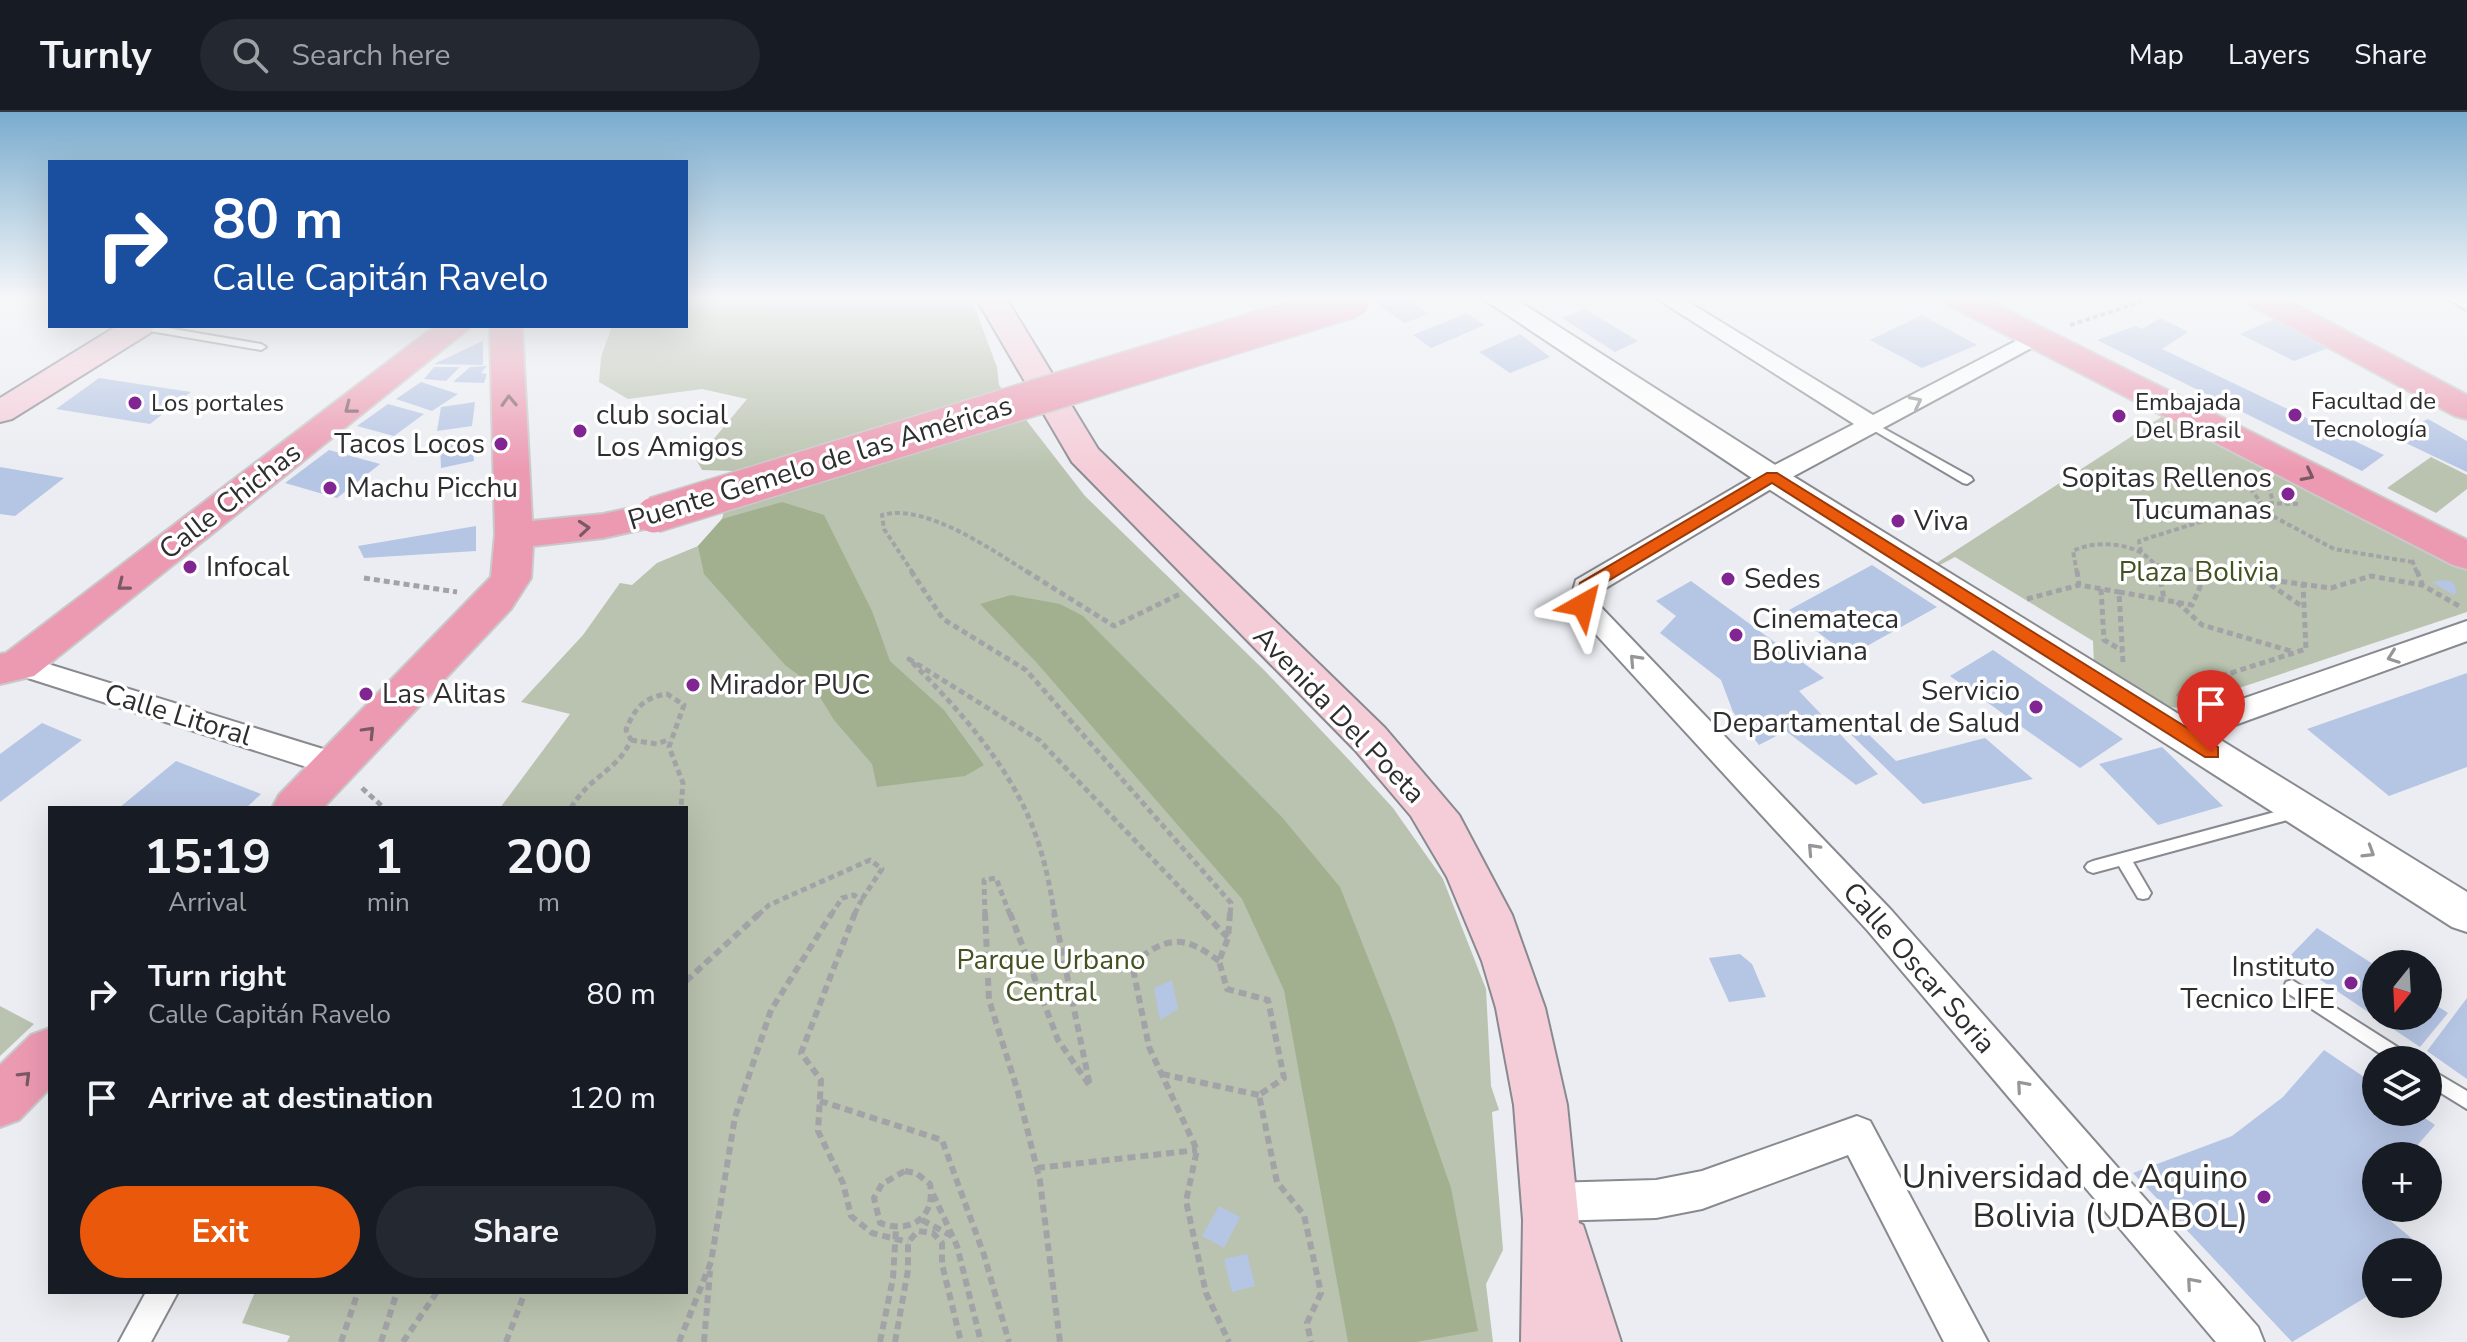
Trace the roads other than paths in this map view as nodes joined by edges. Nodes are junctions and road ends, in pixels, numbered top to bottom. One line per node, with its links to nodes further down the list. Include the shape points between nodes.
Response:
1 (91, 355): 12 (main road)
2 (417, 355): 19 (main road, Calle Chichas, one-way to 19)
3 (507, 355): 16 (main road, one-way to 3)
4 (1025, 355): 34 (main road, Avenida Del Poeta, via 1084,455 1370,739 1443,828 1473,885 1524,1015 1535,1065)
5 (1172, 355): 16 (main road, Puente Gemelo de las Américas, one-way to 5, bridge, via 654,515)
6 (1585, 355): 14 (street)
7 (1760, 355): 13 (street)
8 (2007, 355): 13 (street, one-way to 8)
9 (2088, 355): 17 (main road, one-way to 17)
10 (2368, 355): 11 (main road)
11 (2467, 409)
12 (0, 412)
13 (1872, 425): 14 (street); 15 (lane)
14 (1772, 477): 20 (street); 40 (street, Calle Oscar Soria, one-way to 14, via 1880,921 1583,605 1586,587)
15 (1967, 480)
16 (514, 535): 21 (main road, one-way to 16, via 497,599 511,578)
17 (2467, 556)
18 (2463, 619): 20 (street, one-way to 20, via 2210,722)
19 (9, 667): 21 (street, Calle Litoral)
20 (2188, 737): 23 (street)
21 (338, 765): 22 (main road)
22 (297, 806)
23 (2304, 810): 24 (lane); 27 (street, one-way to 27)
24 (2123, 860): 25 (lane); 26 (lane)
25 (2093, 867)
26 (2143, 893)
27 (2467, 914)
28 (2292, 987): 29 (lane)
29 (2383, 1046)
30 (48, 1054): 33 (main road, one-way to 30)
31 (2442, 1085): 32 (lane)
32 (2467, 1101)
33 (0, 1102)
34 (1550, 1202): 37 (main road, Avenida Del Poeta); 38 (main road, Avenida Del Poeta); 39 (street, via 1656,1199 1702,1190 1857,1134)
35 (162, 1294): 36 (street)
36 (134, 1342)
37 (1550, 1342)
38 (1592, 1342)
39 (1967, 1342)
40 (2243, 1342)

